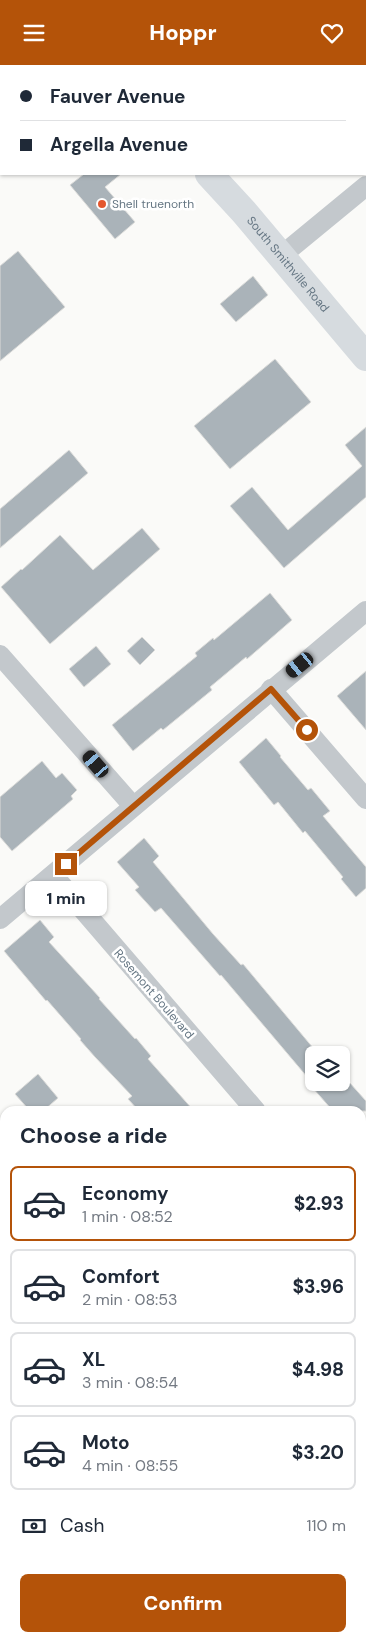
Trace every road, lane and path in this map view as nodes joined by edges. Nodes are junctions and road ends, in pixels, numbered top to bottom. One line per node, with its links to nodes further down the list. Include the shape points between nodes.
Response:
1 (210, 175): 3 (main road, South Smithville Road)
2 (366, 186): 3 (street)
3 (281, 256): 4 (main road, South Smithville Road)
4 (366, 357)
5 (366, 611): 7 (street)
6 (0, 655): 9 (street)
7 (271, 689): 8 (street); 9 (street)
8 (366, 799)
9 (133, 806): 10 (street)
10 (53, 875): 11 (street); 12 (street, Rosemont Boulevard)
11 (0, 919)
12 (252, 1106)

